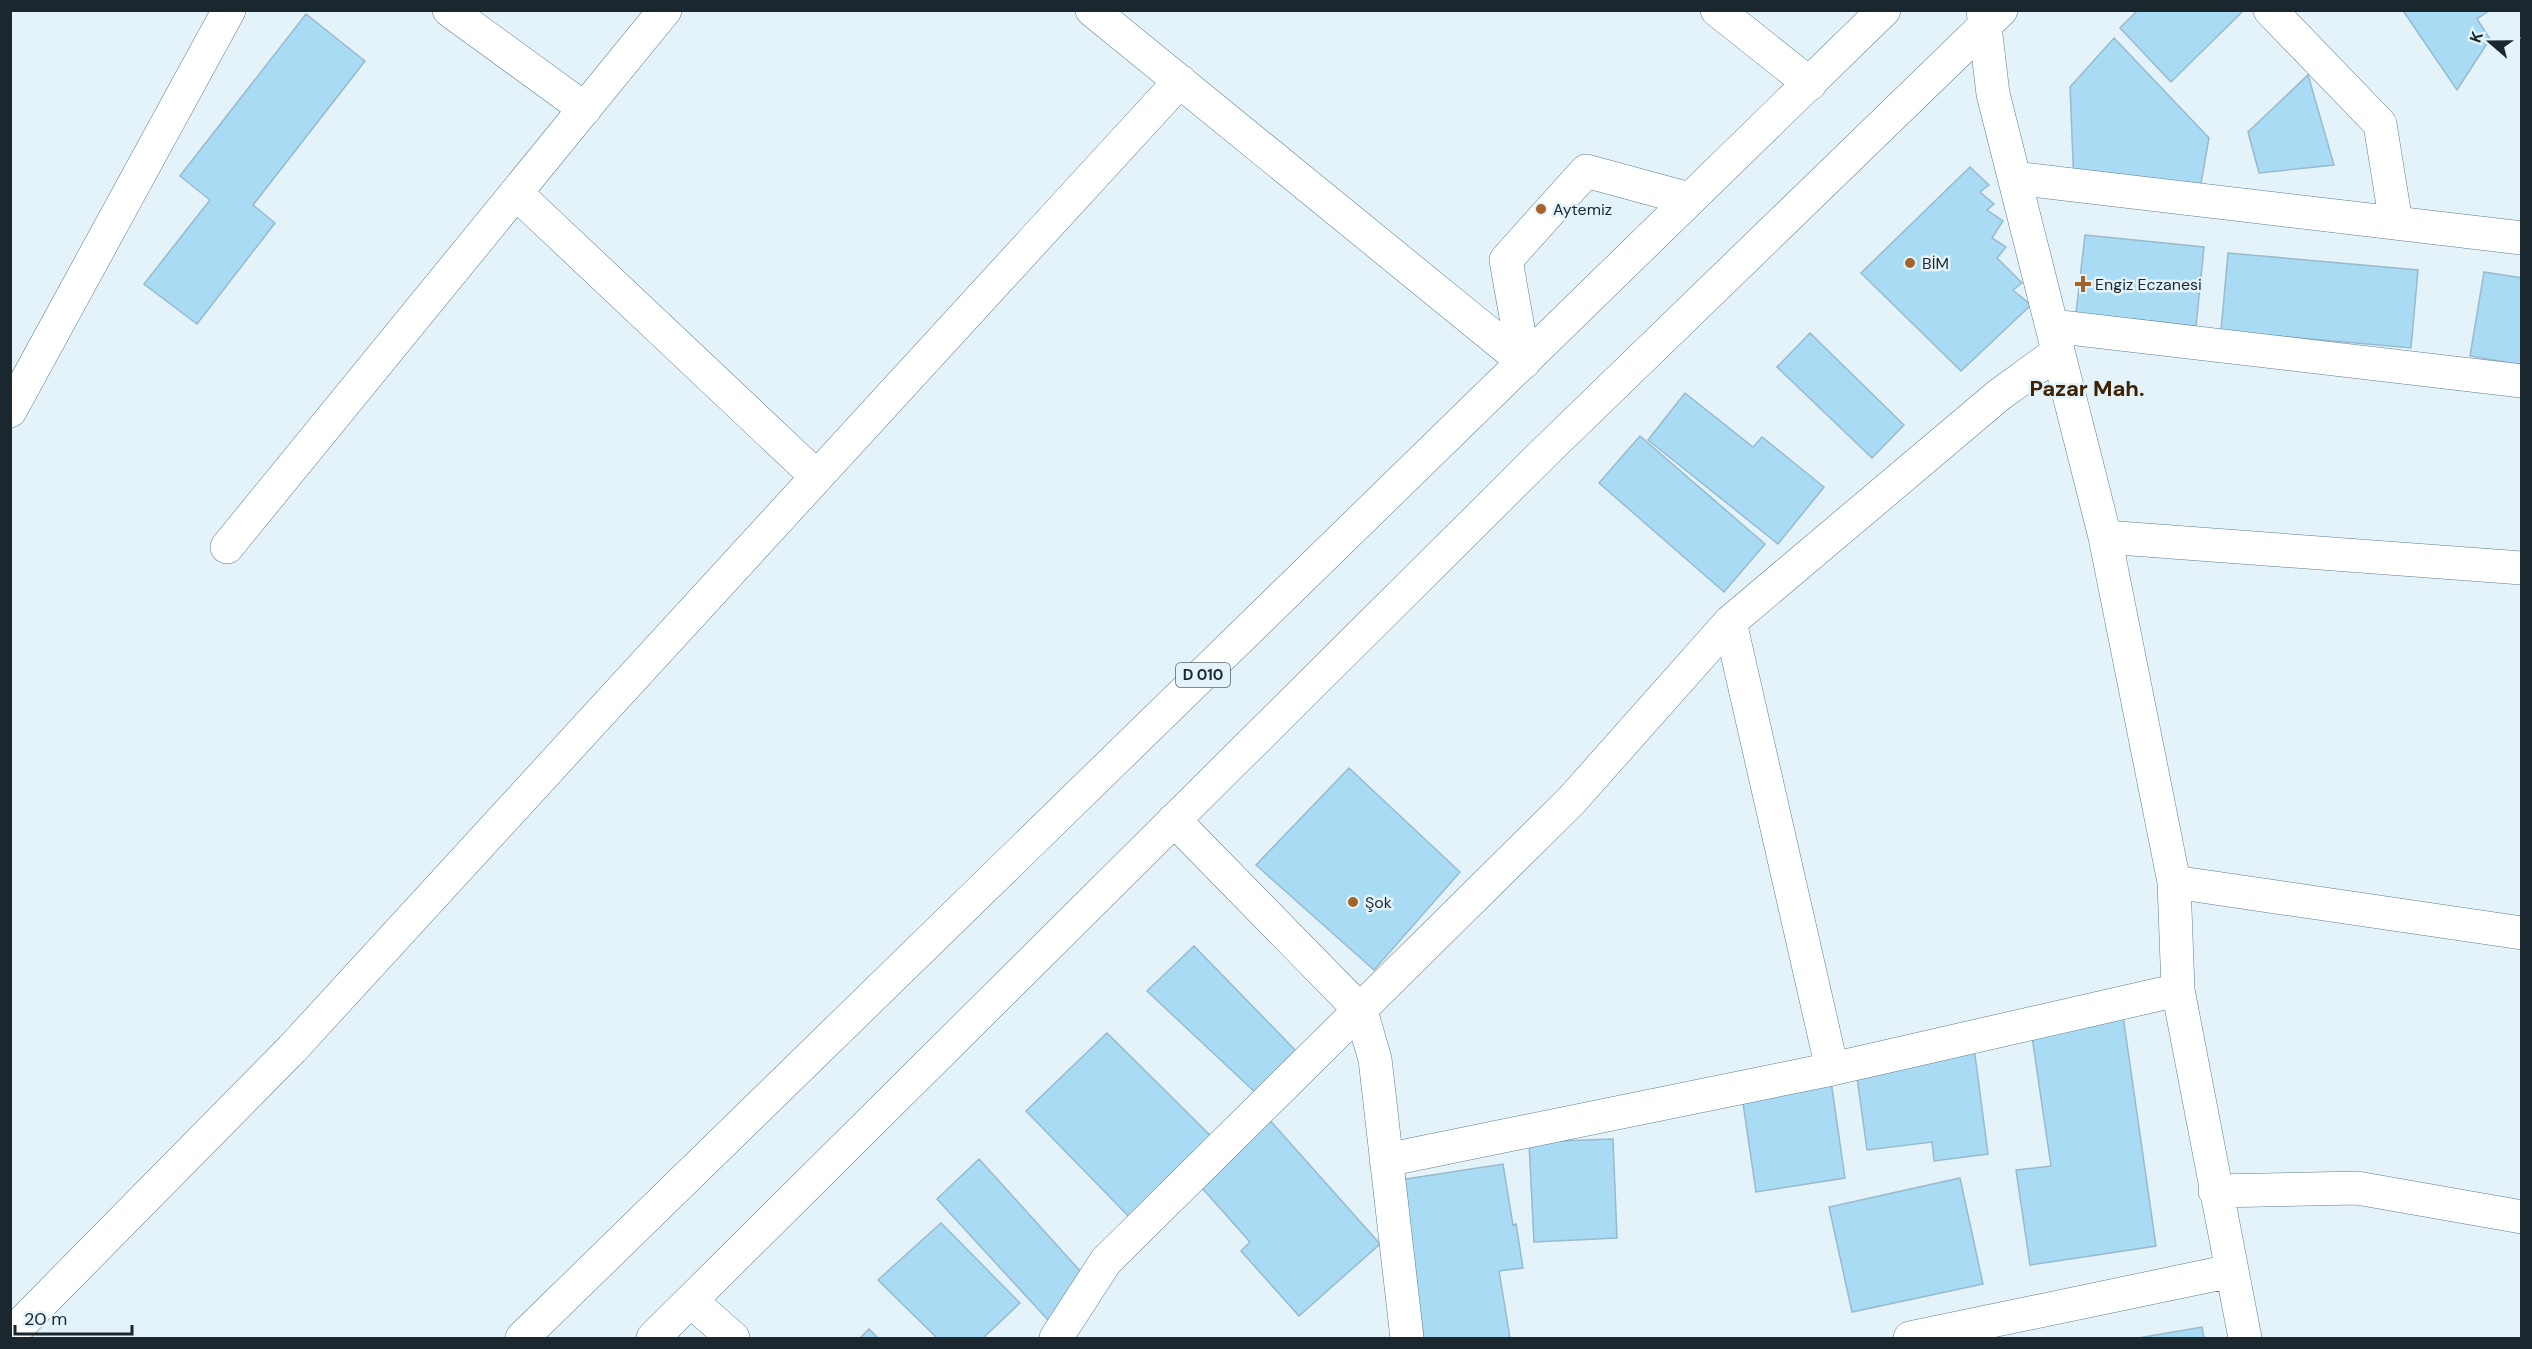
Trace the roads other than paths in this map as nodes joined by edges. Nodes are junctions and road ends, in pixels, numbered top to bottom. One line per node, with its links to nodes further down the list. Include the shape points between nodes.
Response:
1 (229, 10): 20 (main road)
2 (449, 10): 11 (main road)
3 (665, 10): 11 (main road)
4 (1092, 10): 9 (main road)
5 (1717, 10): 10 (main road)
6 (1884, 10): 10 (main road, D 010)
7 (2270, 10): 15 (main road, via 2380,124)
8 (1990, 16): 12 (main road, via 1993,94); 26 (main road)
9 (1180, 81): 18 (main road); 21 (main road)
10 (1810, 84): 14 (main road, D 010)
11 (585, 109): 13 (main road)
12 (2015, 178): 15 (main road); 17 (main road)
13 (516, 193): 21 (main road); 23 (main road)
14 (1689, 199): 18 (main road, D 010); 18 (main road, via 1586,171 1506,260)
15 (2396, 223): 16 (main road)
16 (2522, 238)
17 (2055, 339): 19 (main road); 22 (main road); 25 (main road, via 2000,395)
18 (1524, 362): 38 (main road, D 010)
19 (2522, 381)
20 (10, 411)
21 (816, 476): 37 (main road, via 292,1048)
22 (2105, 537): 24 (main road); 27 (main road)
23 (227, 547)
24 (2522, 568)
25 (1730, 622): 30 (main road, via 1571,801); 31 (main road)
26 (1174, 820): 30 (main road); 36 (main road)
27 (2174, 882): 28 (main road); 29 (main road)
28 (2522, 933)
29 (2178, 990): 31 (main road); 33 (main road)
30 (1361, 1011): 32 (main road, via 1375,1059); 41 (main road, via 1106,1261)
31 (1832, 1069): 32 (main road)
32 (1386, 1160): 42 (main road)
33 (2215, 1191): 34 (main road, via 2357,1188); 35 (main road)
34 (2522, 1217)
35 (2231, 1271): 43 (main road); 44 (main road)
36 (691, 1301): 39 (main road); 40 (main road)
37 (10, 1335)
38 (522, 1338)
39 (653, 1338)
40 (733, 1338)
41 (1056, 1338)
42 (1407, 1338)
43 (1910, 1338)
44 (2245, 1338)

